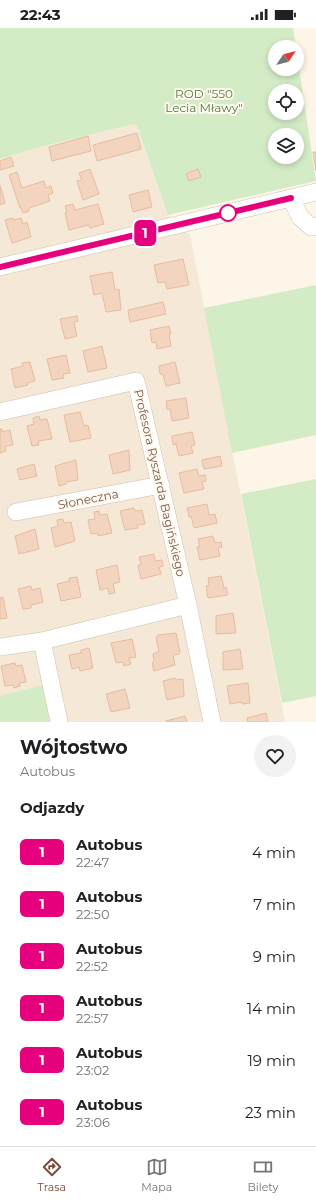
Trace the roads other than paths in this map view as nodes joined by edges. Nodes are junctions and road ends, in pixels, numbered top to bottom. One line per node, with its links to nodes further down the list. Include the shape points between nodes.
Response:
1 (316, 192): 2 (street)
2 (291, 198): 3 (street, via 300,216 311,226); 4 (street)
3 (316, 226)
4 (0, 267)
5 (0, 412): 6 (street, Profesora Ryszarda Bagińskiego, via 136,381)
6 (161, 485): 7 (street, Słoneczna); 8 (street, Profesora Ryszarda Bagińskiego)
7 (16, 512)
8 (188, 605): 9 (street); 12 (street, Profesora Ryszarda Bagińskiego)
9 (42, 641): 10 (street); 11 (street)
10 (0, 647)
11 (59, 722)
12 (212, 722)

